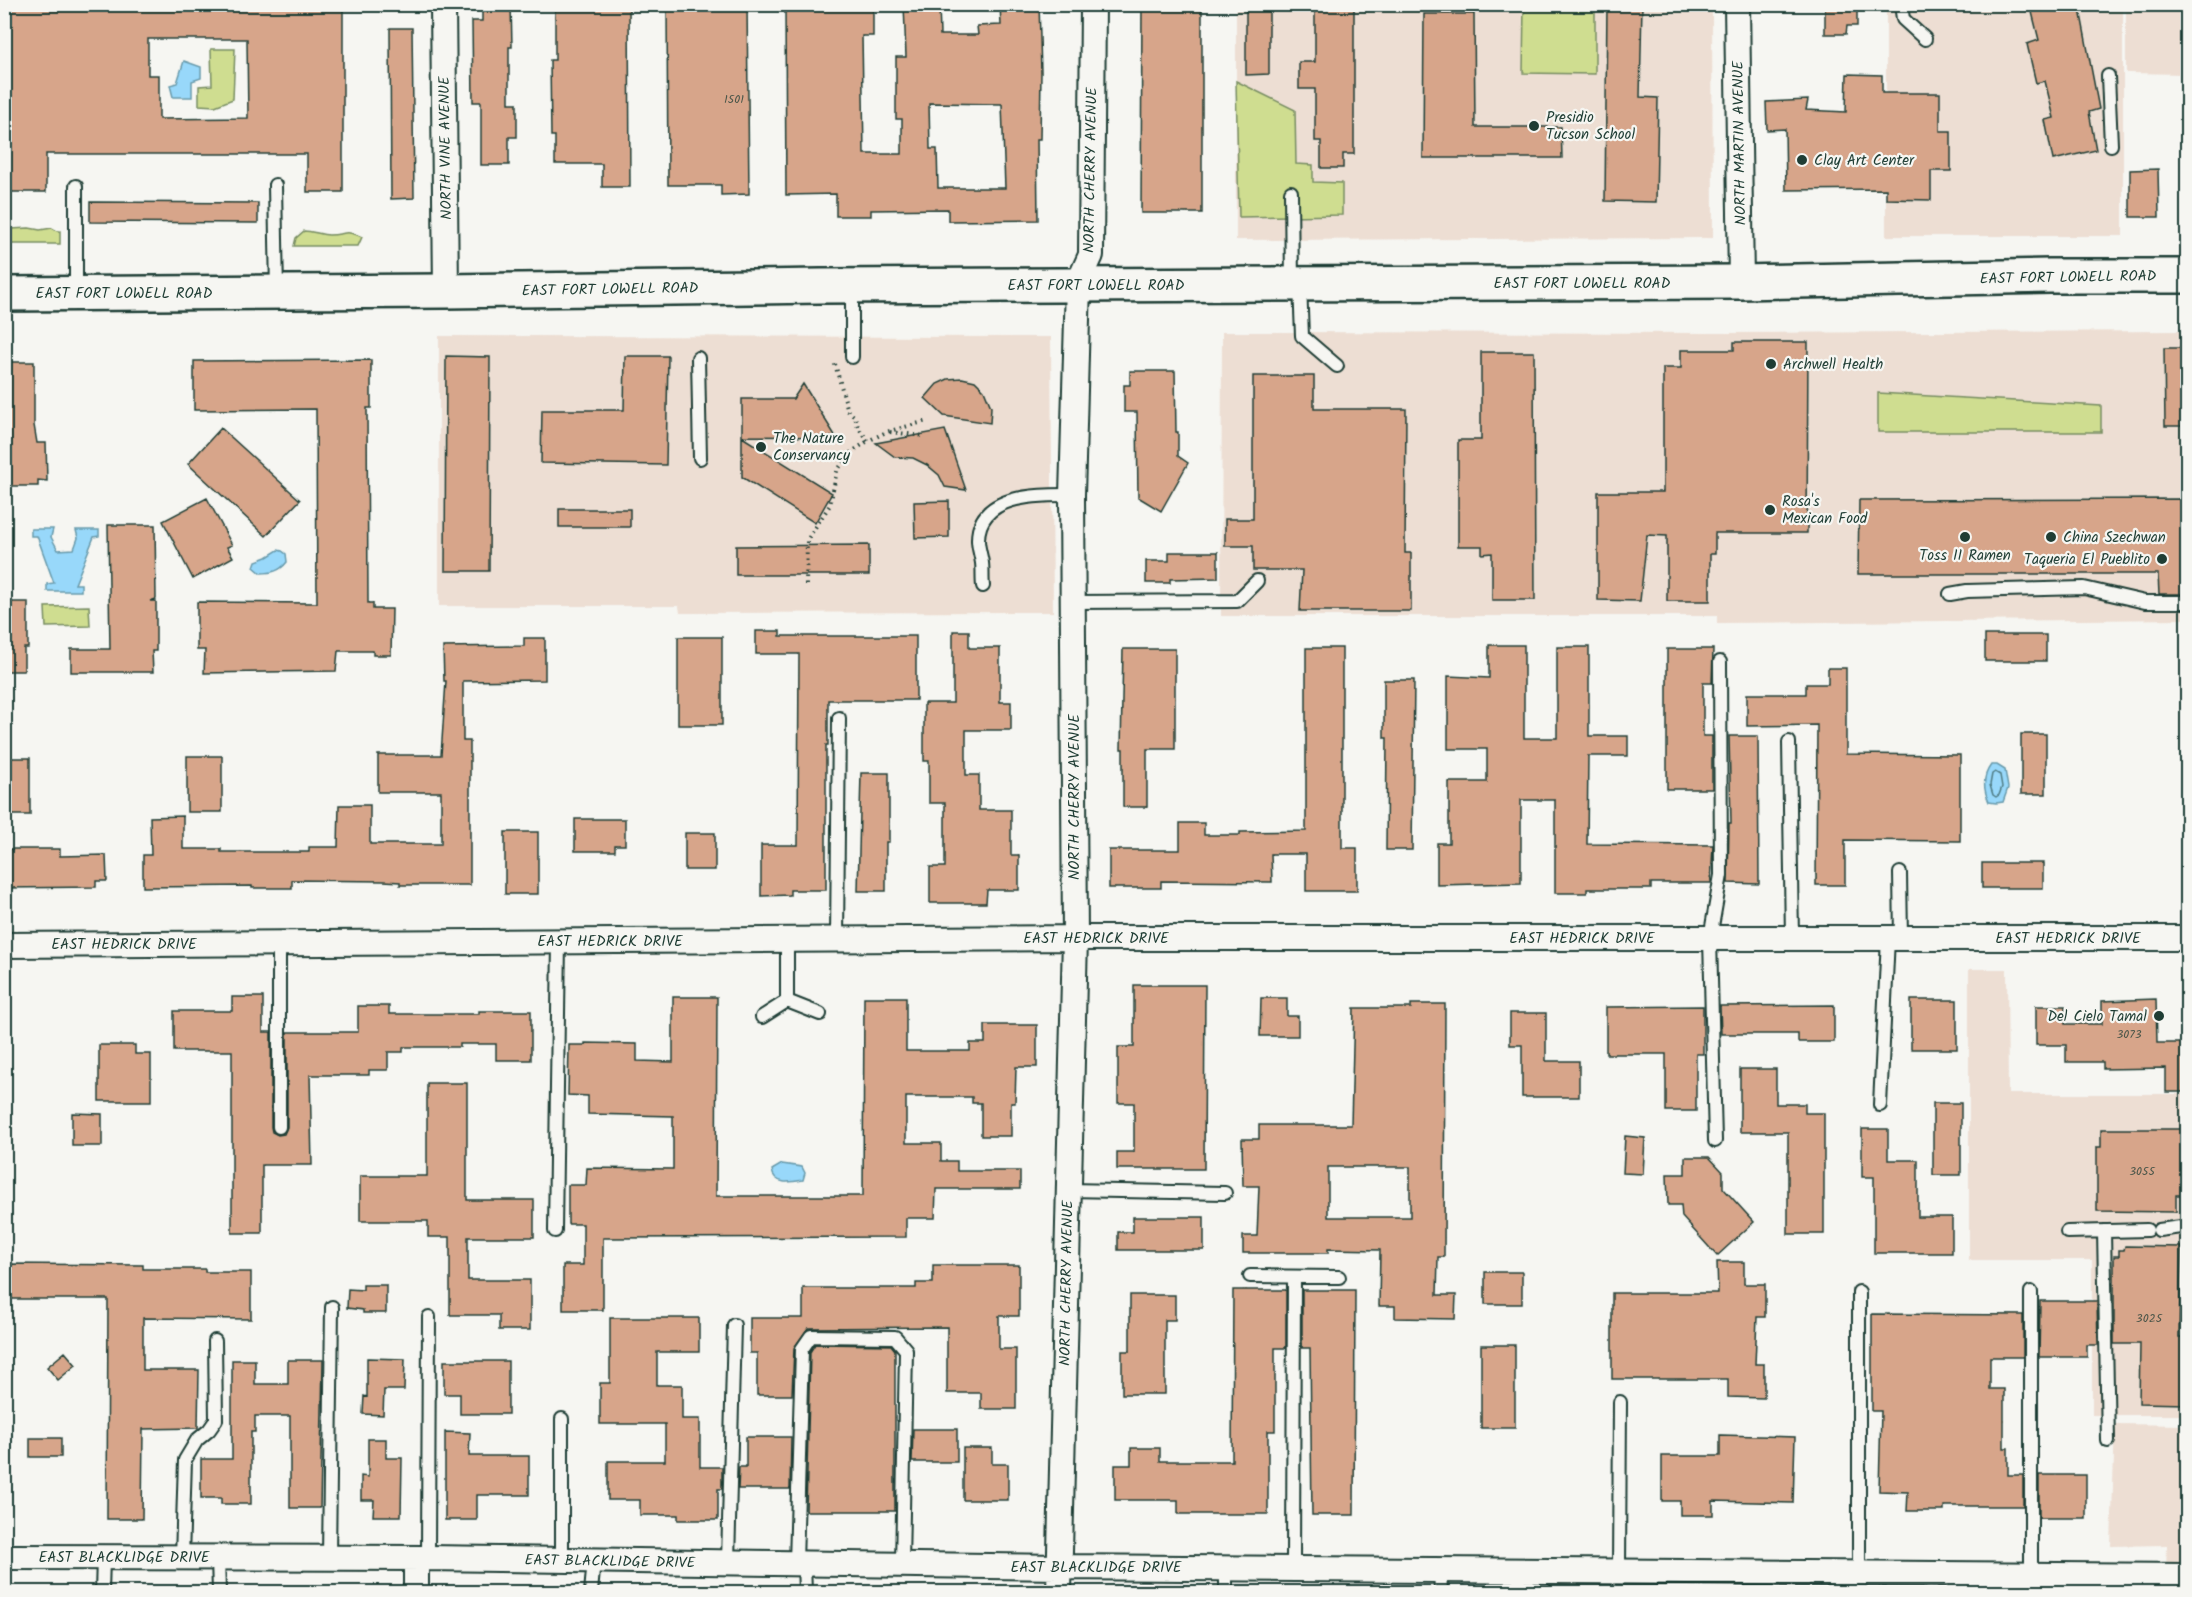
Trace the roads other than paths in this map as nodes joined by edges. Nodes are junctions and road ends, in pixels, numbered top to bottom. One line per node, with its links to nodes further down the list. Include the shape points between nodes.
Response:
1 (443, 4): 16 (street, NORTH VINE AVENUE)
2 (1092, 4): 13 (street, NORTH CHERRY AVENUE, via 1091,255)
3 (1737, 4): 12 (street, NORTH MARTIN AVENUE)
4 (1901, 4): 5 (lane, via 1903,19)
5 (1925, 39)
6 (2108, 76): 7 (lane)
7 (2111, 145)
8 (275, 185): 17 (lane)
9 (76, 186): 18 (lane)
10 (1290, 192): 14 (lane)
11 (2187, 276): 12 (main road, EAST FORT LOWELL ROAD)
12 (1741, 282): 14 (main road, EAST FORT LOWELL ROAD)
13 (1078, 284): 14 (main road, EAST FORT LOWELL ROAD); 15 (main road, EAST FORT LOWELL ROAD); 24 (street, NORTH CHERRY AVENUE)
14 (1296, 284): 22 (lane, via 1302,336)
15 (852, 286): 16 (main road, EAST FORT LOWELL ROAD); 20 (lane)
16 (446, 291): 17 (main road, EAST FORT LOWELL ROAD)
17 (277, 292): 18 (main road, EAST FORT LOWELL ROAD)
18 (75, 293): 19 (main road, EAST FORT LOWELL ROAD)
19 (4, 294)
20 (852, 357)
21 (699, 358): 23 (lane)
22 (1337, 366)
23 (700, 458)
24 (1072, 495): 26 (lane, via 1023,496 989,512 978,537); 29 (street, NORTH CHERRY AVENUE)
25 (1257, 581): 29 (lane, via 1237,601)
26 (983, 586)
27 (1950, 594): 28 (lane, via 2084,588 2145,602)
28 (2187, 602)
29 (1073, 603): 34 (street, NORTH CHERRY AVENUE)
30 (1719, 662): 35 (lane, via 1721,875)
31 (839, 718): 40 (lane)
32 (1789, 742): 36 (lane)
33 (1900, 873): 37 (lane)
34 (1075, 938): 35 (street, EAST HEDRICK DRIVE); 40 (street, EAST HEDRICK DRIVE); 50 (street, NORTH CHERRY AVENUE)
35 (1710, 938): 36 (street, EAST HEDRICK DRIVE); 49 (lane)
36 (1792, 938): 37 (street, EAST HEDRICK DRIVE)
37 (1895, 938): 38 (street, EAST HEDRICK DRIVE); 47 (lane)
38 (2187, 938)
39 (787, 940): 40 (street, EAST HEDRICK DRIVE); 41 (street, EAST HEDRICK DRIVE); 44 (lane)
40 (837, 940)
41 (559, 941): 42 (street, EAST HEDRICK DRIVE); 53 (lane)
42 (279, 943): 43 (street, EAST HEDRICK DRIVE); 48 (lane)
43 (4, 945)
44 (787, 1001): 45 (lane); 46 (lane)
45 (820, 1014)
46 (762, 1017)
47 (1880, 1105)
48 (279, 1127)
49 (1715, 1141)
50 (1068, 1190): 51 (lane); 79 (street, NORTH CHERRY AVENUE)
51 (1225, 1194)
52 (2187, 1226): 54 (lane)
53 (555, 1231)
54 (2104, 1231): 55 (lane); 67 (lane)
55 (2067, 1232)
56 (1250, 1276): 57 (lane)
57 (1294, 1277): 58 (lane); 81 (lane)
58 (1339, 1277)
59 (1859, 1292): 83 (lane)
60 (2031, 1292): 84 (lane)
61 (332, 1307): 72 (lane)
62 (429, 1317): 73 (lane)
63 (734, 1325): 76 (lane)
64 (214, 1341): 70 (lane, via 216,1420 185,1460)
65 (1620, 1402): 82 (lane)
66 (562, 1419): 74 (lane)
67 (2108, 1442)
68 (4, 1557): 69 (street, EAST BLACKLIDGE DRIVE)
69 (103, 1558): 70 (street, EAST BLACKLIDGE DRIVE); 87 (lane)
70 (182, 1558): 71 (street, EAST BLACKLIDGE DRIVE)
71 (219, 1558): 72 (street, EAST BLACKLIDGE DRIVE); 88 (lane)
72 (329, 1558): 73 (street, EAST BLACKLIDGE DRIVE)
73 (422, 1558): 74 (street, EAST BLACKLIDGE DRIVE); 89 (street)
74 (562, 1560): 75 (street, EAST BLACKLIDGE DRIVE)
75 (594, 1560): 76 (street, EAST BLACKLIDGE DRIVE); 90 (lane)
76 (728, 1562): 77 (street, EAST BLACKLIDGE DRIVE)
77 (800, 1563): 78 (street, EAST BLACKLIDGE DRIVE); 78 (lane, via 802,1349 810,1336 832,1336 895,1338 906,1350); 91 (lane)
78 (902, 1565): 79 (street, EAST BLACKLIDGE DRIVE)
79 (1059, 1567): 80 (street, EAST BLACKLIDGE DRIVE); 92 (street, NORTH CHERRY AVENUE)
80 (1226, 1568): 81 (street, EAST BLACKLIDGE DRIVE); 93 (lane)
81 (1293, 1569): 86 (street, EAST BLACKLIDGE DRIVE)
82 (1619, 1571): 83 (street, EAST BLACKLIDGE DRIVE); 86 (street, EAST BLACKLIDGE DRIVE)
83 (1859, 1573): 84 (street, EAST BLACKLIDGE DRIVE)
84 (2031, 1575): 85 (street, EAST BLACKLIDGE DRIVE)
85 (2187, 1576)
86 (1441, 1581)
87 (102, 1593)
88 (219, 1593)
89 (416, 1593)
90 (591, 1593)
91 (805, 1593)
92 (1059, 1593)
93 (1226, 1593)

